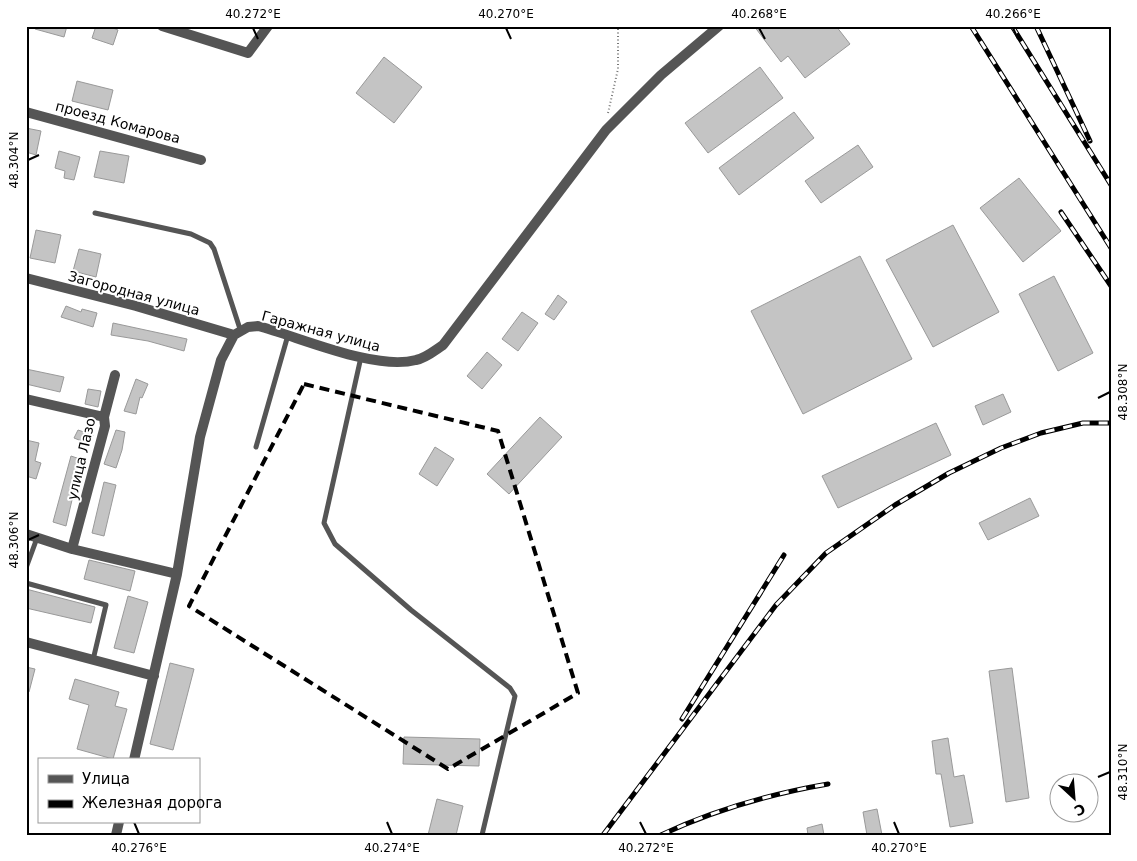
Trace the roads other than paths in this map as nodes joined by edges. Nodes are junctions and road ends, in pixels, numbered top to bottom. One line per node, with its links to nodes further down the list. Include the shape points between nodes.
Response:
1 (162, 26): 2 (street, via 248,53)
2 (268, 26)
3 (719, 26): 10 (street, Гаражная улица, via 661,75 606,130 443,345 418,360 404,363)
4 (26, 112): 5 (street, проезд Комарова)
5 (202, 160)
6 (95, 213): 8 (lane, via 191,234 210,243)
7 (26, 278): 8 (street, Загородная улица)
8 (237, 332): 9 (street, Гаражная улица, via 258,326); 19 (street, via 221,360 200,437)
9 (288, 335): 10 (street, Гаражная улица); 14 (lane)
10 (361, 357): 25 (lane, via 324,523 335,544 410,610 510,688 515,696)
11 (115, 375): 13 (street, улица Лазо)
12 (26, 399): 13 (street)
13 (104, 417): 17 (street, улица Лазо, via 105,426)
14 (256, 447)
15 (26, 534): 16 (street)
16 (37, 537): 17 (street); 18 (lane)
17 (72, 549): 19 (street)
18 (26, 568)
19 (177, 574): 23 (street)
20 (26, 583): 22 (lane, via 106,604)
21 (26, 642): 22 (street)
22 (93, 660): 23 (street)
23 (154, 676): 24 (street)
24 (134, 758)
25 (482, 835)

